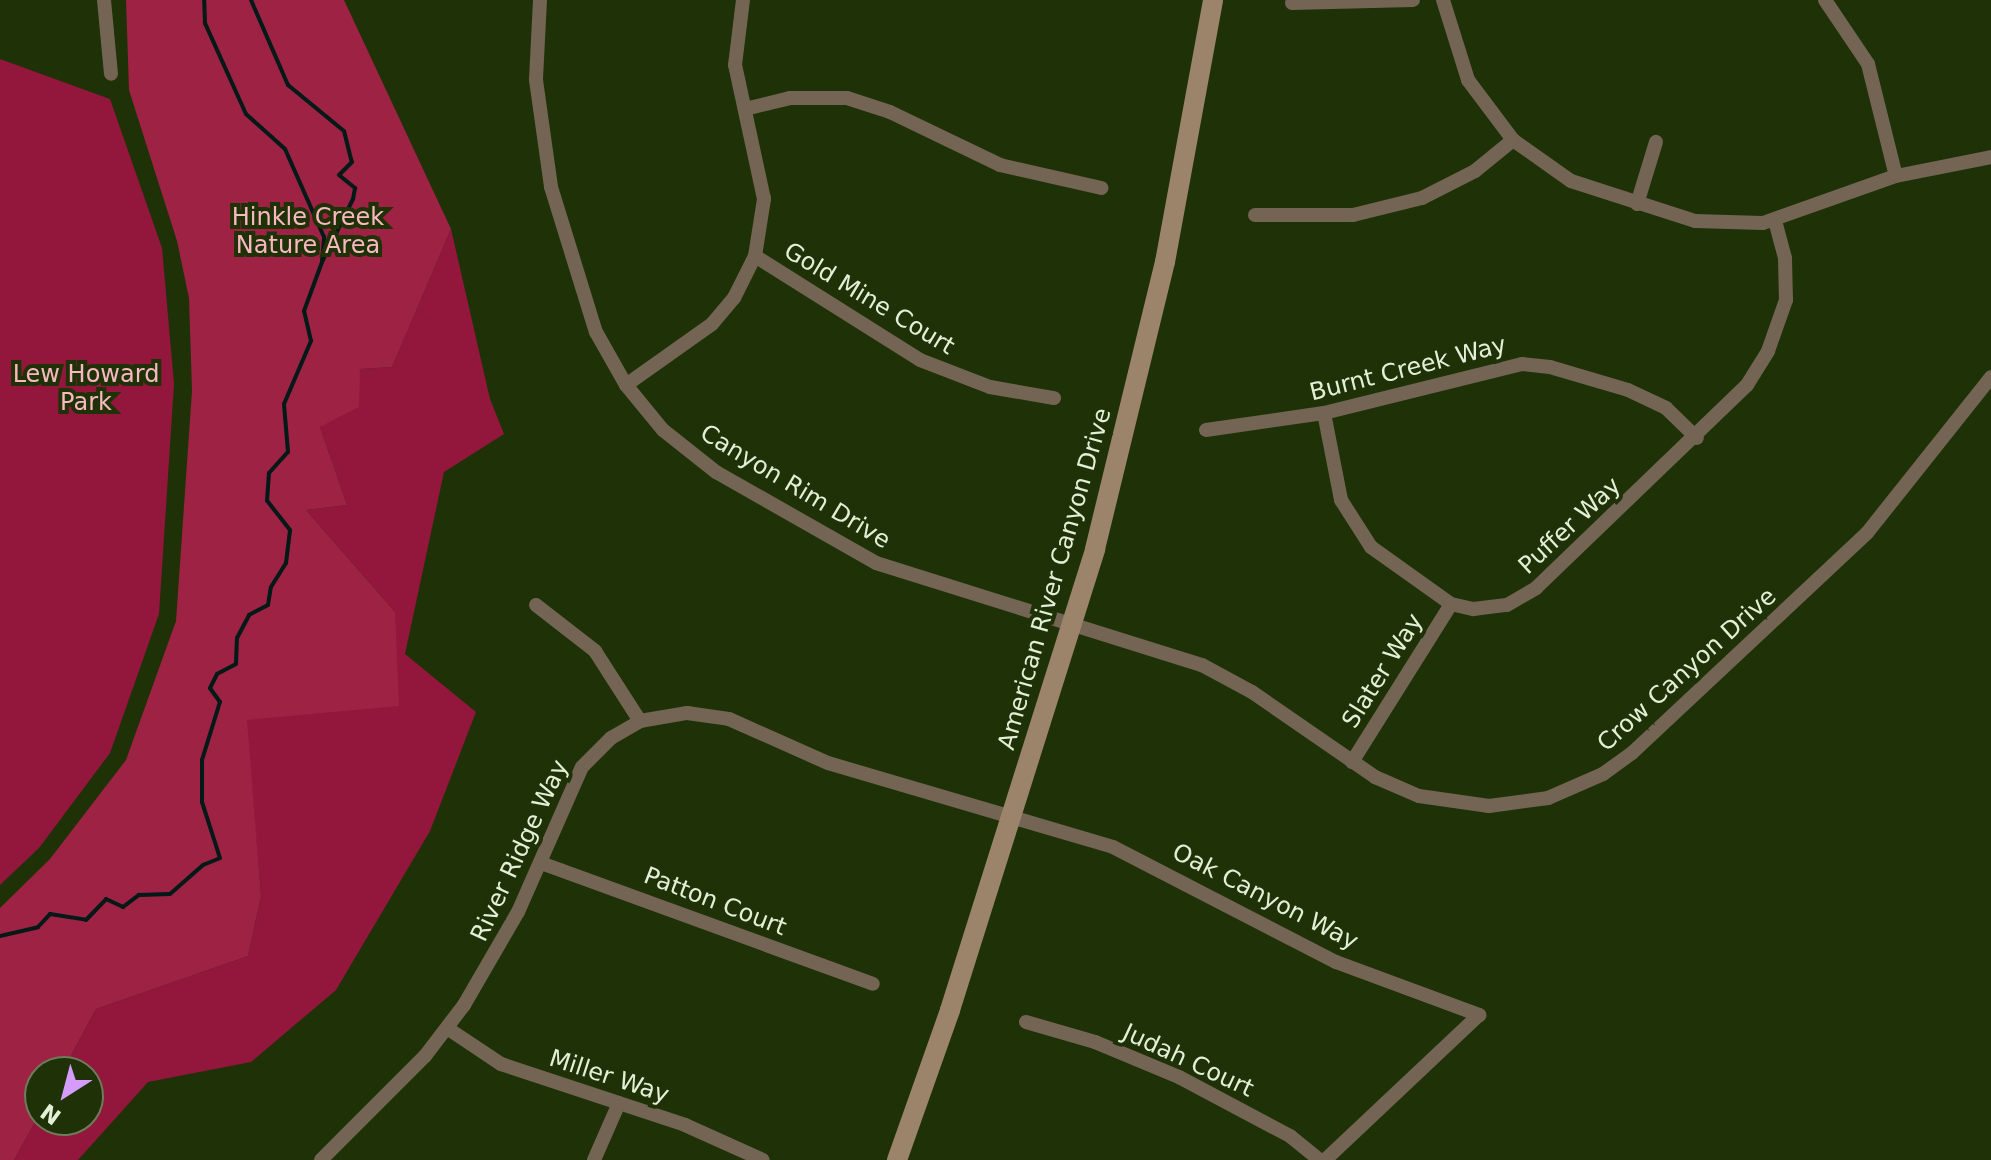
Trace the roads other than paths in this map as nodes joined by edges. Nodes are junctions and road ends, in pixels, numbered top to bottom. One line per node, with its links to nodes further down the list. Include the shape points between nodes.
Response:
1 (104, 0): 9 (street)
2 (540, 0): 21 (street, Canyon Rim Drive, via 536,80 551,187 592,322)
3 (743, 0): 10 (street, via 734,45)
4 (1213, 0): 28 (main road, American River Canyon Drive, via 1151,323)
5 (1413, 0): 8 (street)
6 (1443, 0): 11 (street, via 1468,80)
7 (1825, 0): 14 (street, via 1868,64)
8 (1292, 3)
9 (111, 74)
10 (745, 109): 15 (street, via 790,98 847,98 890,112 1000,165); 19 (street, via 764,199)
11 (1513, 140): 16 (street, via 1571,181); 17 (street, via 1475,171 1422,198 1353,215)
12 (1656, 142): 16 (street)
13 (1991, 157): 14 (street)
14 (1896, 176): 18 (street)
15 (1101, 188)
16 (1637, 204): 18 (street, via 1718,225)
17 (1255, 215)
18 (1775, 220): 25 (street, Puffer Way, via 1787,272 1778,327 1747,385)
19 (755, 256): 21 (street, via 734,298 712,324); 22 (street, Gold Mine Court, via 920,360 990,387)
20 (1991, 377): 30 (street, Crow Canyon Drive, via 1867,533 1632,753 1603,774 1548,798 1466,805 1397,788)
21 (626, 385): 28 (street, Canyon Rim Drive, via 689,452 844,547 910,577)
22 (1054, 398)
23 (1324, 413): 24 (street, Burnt Creek Way); 25 (street, Burnt Creek Way, via 1495,368 1536,365 1654,401); 26 (street, Puffer Way, via 1337,487 1353,525 1381,557)
24 (1206, 430)
25 (1697, 438): 26 (street, Puffer Way, via 1527,595 1496,608)
26 (1451, 604): 30 (street, Slater Way)
27 (536, 605): 29 (street, via 595,651)
28 (1073, 625): 30 (street, Crow Canyon Drive, via 1170,653 1232,680); 31 (main road, American River Canyon Drive)
29 (640, 721): 31 (street, River Ridge Way, via 673,714 715,716 828,763); 32 (street, River Ridge Way, via 611,738 582,767)
30 (1352, 762)
31 (1012, 816): 40 (main road, American River Canyon Drive); 41 (street, Oak Canyon Way, via 1151,862 1336,962 1479,1015)
32 (541, 863): 33 (street, Patton Court); 35 (street, River Ridge Way, via 493,959)
33 (873, 984)
34 (1026, 1022): 41 (street, Judah Court, via 1095,1042 1179,1077 1290,1136)
35 (447, 1028): 36 (street, Miller Way, via 501,1064); 37 (street, River Ridge Way)
36 (619, 1103): 38 (street); 39 (street, Miller Way)
37 (321, 1160)
38 (594, 1160)
39 (763, 1160)
40 (897, 1160)
41 (1322, 1160)

